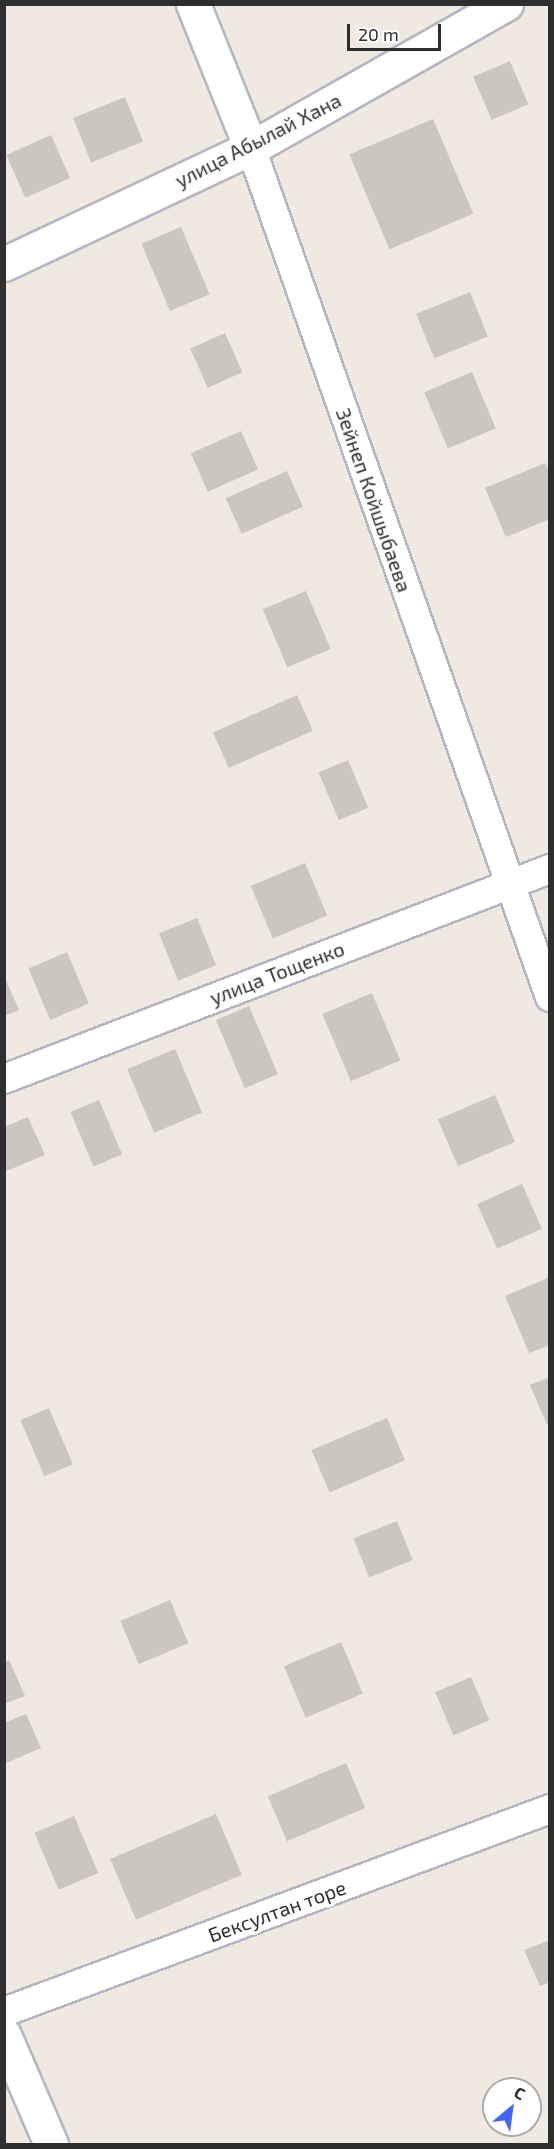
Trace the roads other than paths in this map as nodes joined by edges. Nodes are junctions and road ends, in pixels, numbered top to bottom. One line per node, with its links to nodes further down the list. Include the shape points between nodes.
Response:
1 (193, 4): 3 (street, Зейнеп Койшыбаева)
2 (506, 4): 3 (street, улица Абылай Хана)
3 (251, 148): 4 (street, улица Абылай Хана); 6 (street, Зейнеп Койшыбаева)
4 (4, 264)
5 (549, 869): 6 (street, улица Тощенко)
6 (508, 884): 7 (street, Зейнеп Койшыбаева); 8 (street, улица Тощенко)
7 (549, 997)
8 (4, 1079)
9 (549, 1809): 10 (street, Бексултан торе)
10 (4, 2012)
11 (4, 2035): 12 (street)
12 (51, 2145)

